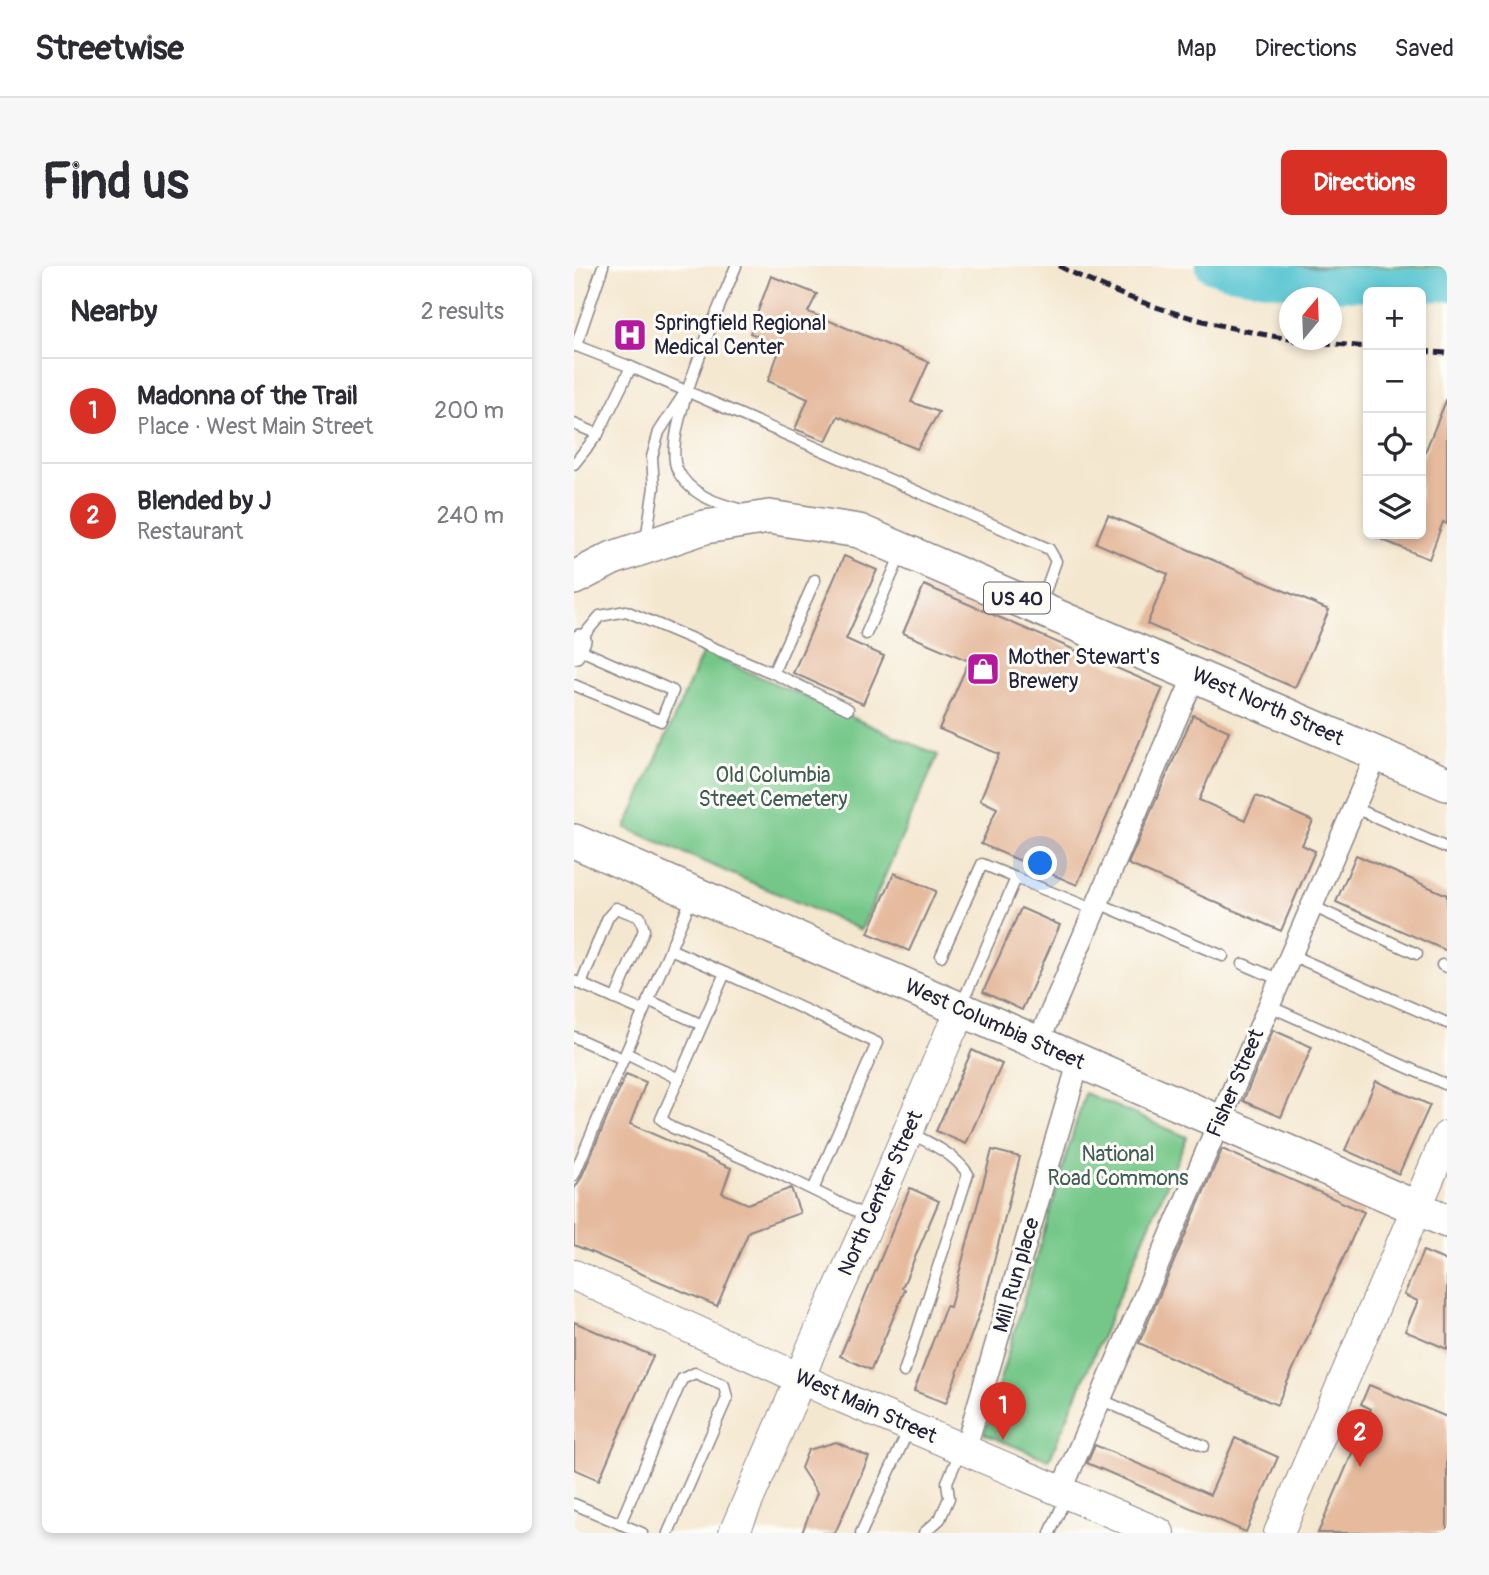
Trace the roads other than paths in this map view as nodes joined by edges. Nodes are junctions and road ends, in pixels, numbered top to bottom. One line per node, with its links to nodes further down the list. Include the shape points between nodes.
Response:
1 (603, 266): 3 (lane)
2 (736, 266): 5 (lane)
3 (575, 345): 4 (lane)
4 (631, 367): 5 (lane); 7 (lane)
5 (686, 391): 9 (lane, via 674,445 676,468 691,487 712,502); 10 (lane, via 659,432 652,457 654,487); 14 (lane, via 1049,549 1056,561)
6 (574, 424): 7 (lane)
7 (598, 434): 8 (lane)
8 (574, 464)
9 (769, 517): 10 (main road, West North Street / US 40, via 705,527); 11 (main road, West North Street / US 40, via 859,531)
10 (645, 547): 12 (main road, West North Street / US 40)
11 (903, 549): 14 (main road, West North Street / US 40); 15 (lane)
12 (574, 578)
13 (815, 580): 17 (lane)
14 (1039, 608): 18 (main road, West North Street / US 40)
15 (866, 634)
16 (577, 647): 17 (lane, via 600,616 626,611); 19 (lane, via 673,691 661,721)
17 (773, 673): 20 (lane)
18 (1195, 674): 21 (main road, West North Street / US 40); 28 (street)
19 (574, 685)
20 (848, 709)
21 (1377, 754): 22 (main road, West North Street / US 40); 23 (street, Fisher Street)
22 (1447, 784)
23 (1355, 807): 25 (lane); 29 (street, Fisher Street)
24 (574, 841): 27 (main road, West Columbia Street)
25 (1447, 848)
26 (1016, 878): 28 (lane); 33 (lane, via 982,864); 42 (lane)
27 (694, 893): 30 (lane); 42 (main road, West Columbia Street)
28 (1096, 906): 34 (lane); 46 (street)
29 (1312, 906): 31 (lane); 32 (street, Fisher Street)
30 (670, 949): 36 (lane); 40 (lane)
31 (1417, 954)
32 (1290, 955): 37 (street, Fisher Street); 43 (lane)
33 (941, 956)
34 (1223, 956)
35 (1243, 964): 37 (lane)
36 (725, 973): 44 (lane); 55 (lane, via 877,1043)
37 (1280, 980): 41 (street, Fisher Street)
38 (578, 982): 39 (lane); 39 (lane, via 608,917 617,908 640,917 644,930)
39 (615, 999): 40 (lane)
40 (646, 1005): 44 (lane); 47 (lane)
41 (1269, 1006): 50 (lane); 51 (street, Fisher Street)
42 (962, 1010): 46 (main road, West Columbia Street); 52 (street, North Center Street)
43 (1447, 1023)
44 (702, 1025): 49 (lane)
45 (575, 1042): 47 (lane)
46 (1038, 1043): 48 (main road, West Columbia Street)
47 (624, 1056): 49 (lane); 54 (lane)
48 (1079, 1061): 51 (main road, West Columbia Street); 65 (street, Mill Run place)
49 (679, 1079): 55 (lane, via 661,1119)
50 (1447, 1086)
51 (1219, 1121): 56 (main road, West Columbia Street); 62 (street, Fisher Street)
52 (908, 1131): 57 (street, North Center Street); 60 (lane, via 941,1149 968,1174)
53 (1447, 1136): 56 (street)
54 (574, 1175)
55 (813, 1190): 57 (lane)
56 (1417, 1208): 58 (main road, West Columbia Street); 76 (street)
57 (870, 1218): 61 (street, North Center Street)
58 (1447, 1221)
59 (574, 1275): 61 (street, West Main Street)
60 (904, 1372)
61 (800, 1378): 63 (street, West Main Street); 69 (street, North Center Street)
62 (1100, 1399): 64 (lane); 66 (street, Fisher Street)
63 (910, 1426): 65 (street, West Main Street); 72 (lane)
64 (1204, 1446)
65 (963, 1449): 66 (street, West Main Street); 73 (lane, via 947,1482 949,1498 940,1519)
66 (1064, 1492): 74 (lane); 75 (street, West Main Street)
67 (574, 1504): 68 (lane)
68 (620, 1524): 70 (lane); 71 (lane, via 682,1379 695,1373 724,1385 727,1398)
69 (736, 1532)
70 (642, 1533)
71 (668, 1533)
72 (861, 1533)
73 (924, 1533)
74 (1050, 1533)
75 (1159, 1533)
76 (1279, 1533)

